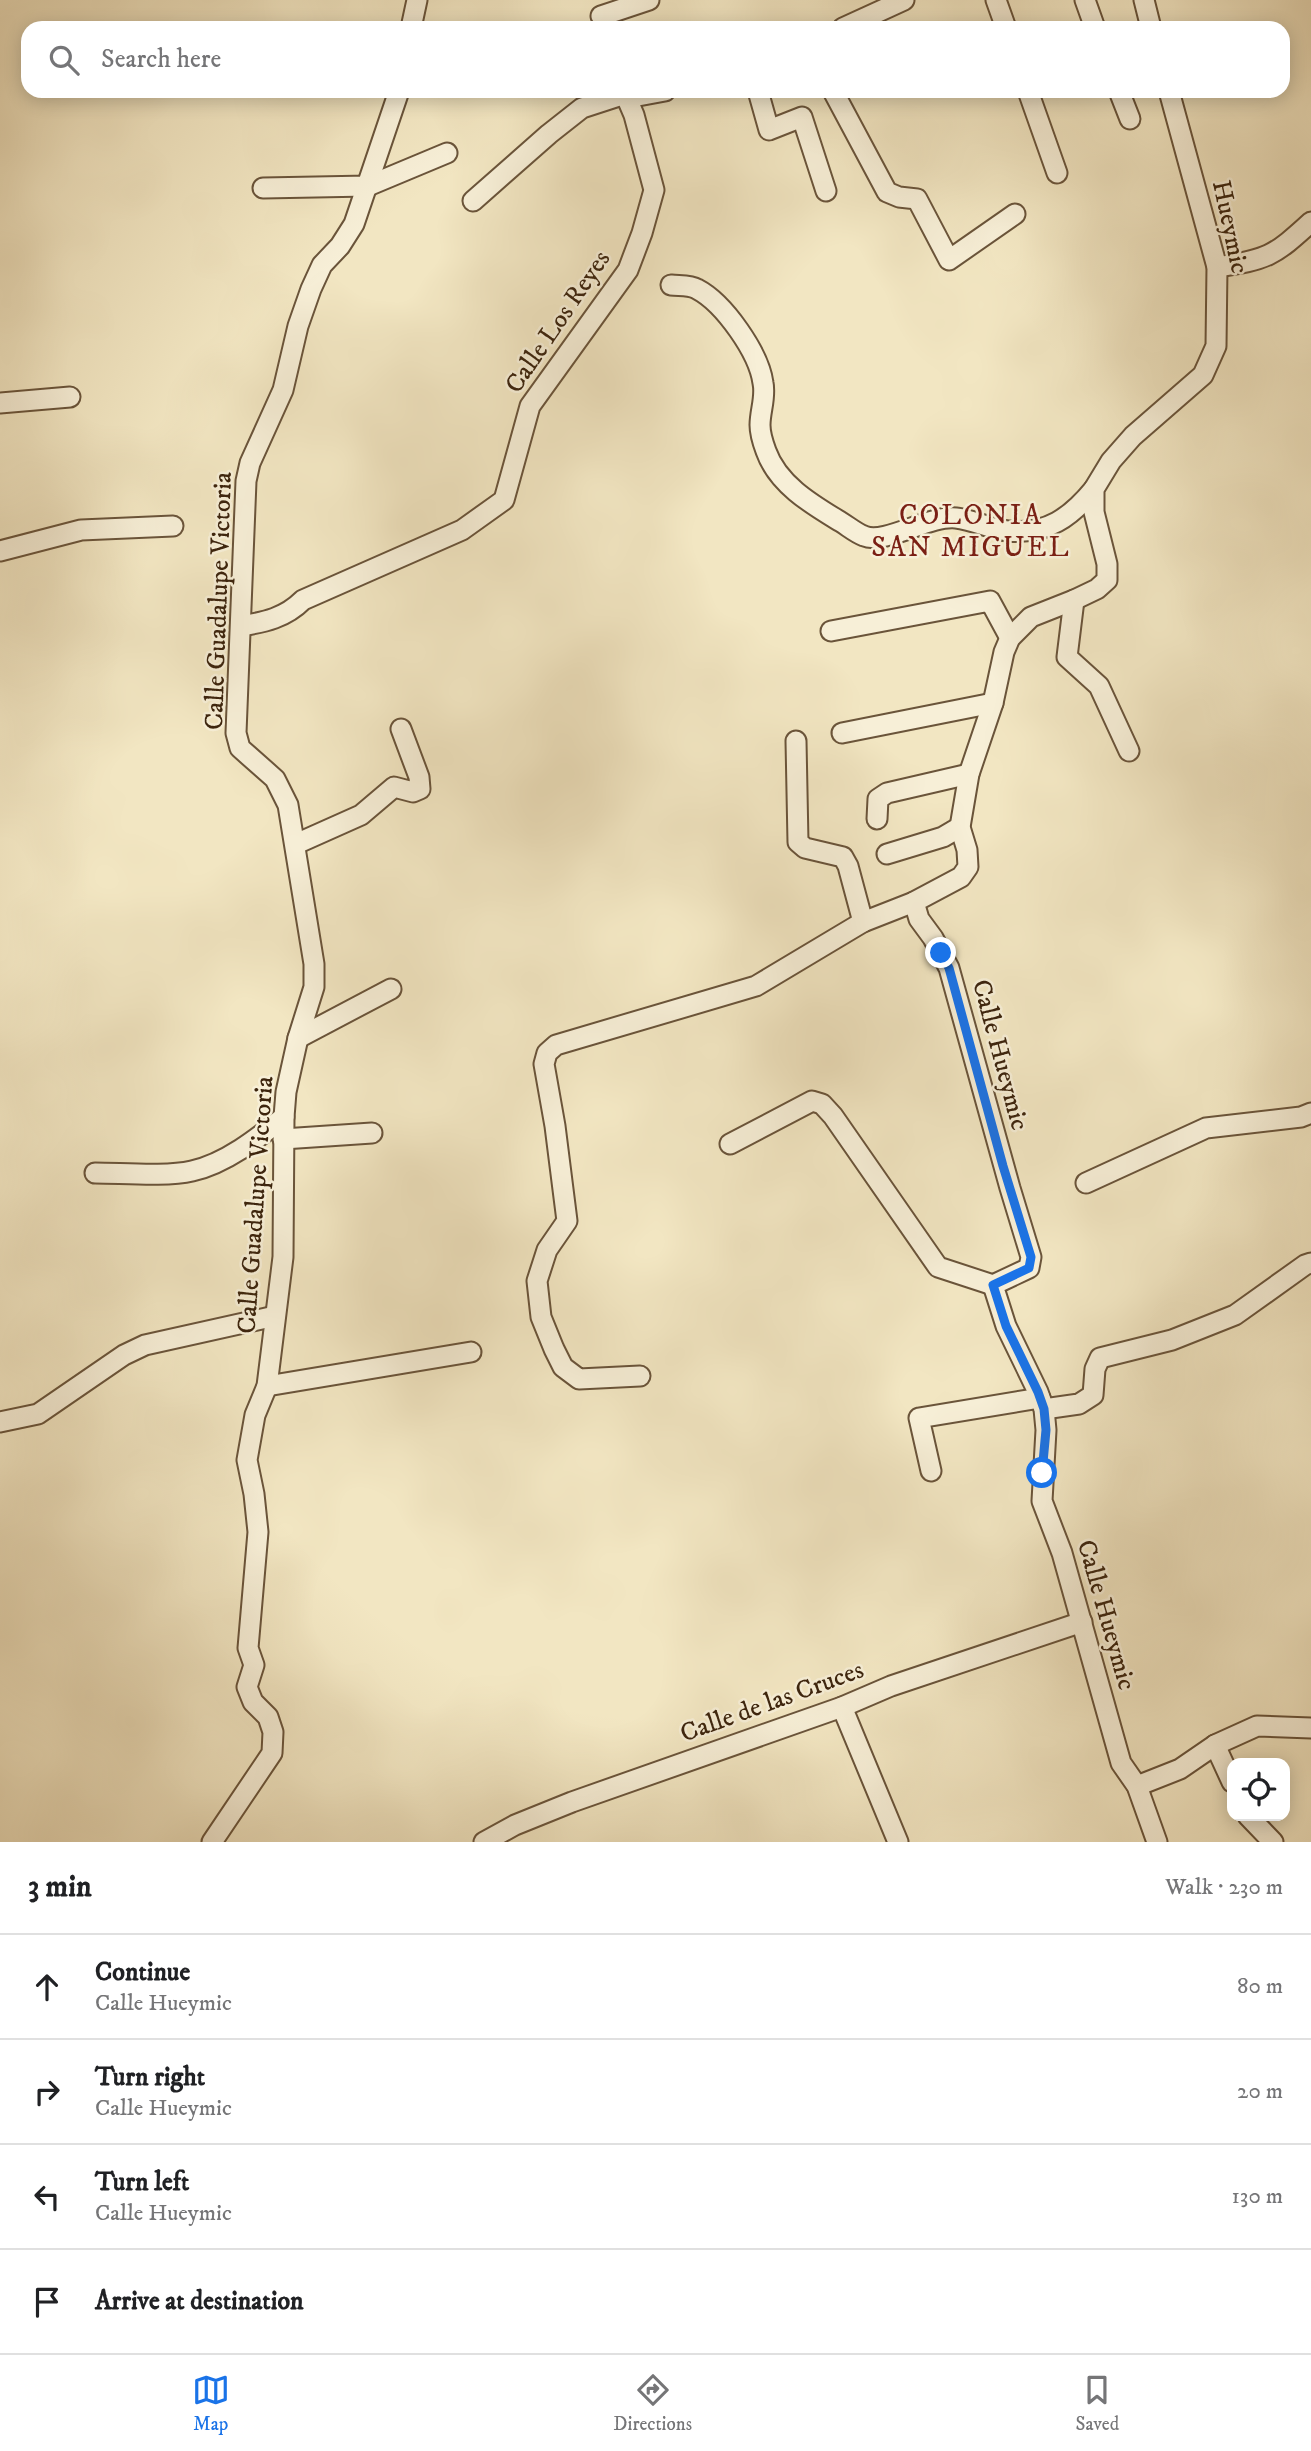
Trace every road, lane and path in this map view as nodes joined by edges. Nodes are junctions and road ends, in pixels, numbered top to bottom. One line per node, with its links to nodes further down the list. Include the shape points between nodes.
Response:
1 (417, 0): 9 (street)
2 (649, 0): 7 (street)
3 (904, 0): 8 (street)
4 (996, 0): 10 (street)
5 (1085, 0): 11 (street)
6 (1143, 0): 12 (street)
7 (601, 15)
8 (878, 20)
9 (412, 21)
10 (1004, 21)
11 (1092, 21)
12 (1149, 21)
13 (397, 98): 24 (street, Calle Guadalupe Victoria)
14 (608, 98): 27 (street, via 582,108)
15 (627, 98): 38 (street, Calle Los Reyes, via 654,190 642,233 628,270 530,406 504,500 462,530 303,600 270,622)
16 (760, 98): 26 (street, via 769,130 802,117)
17 (838, 98): 28 (street, via 887,192 917,199 949,260)
18 (1030, 98): 23 (street)
19 (1122, 98): 21 (street)
20 (1170, 98): 30 (street, Hueymic)
21 (1130, 119)
22 (447, 153): 24 (street)
23 (1057, 173)
24 (368, 186): 25 (street); 38 (street, Calle Guadalupe Victoria, via 354,224 322,265 311,289 283,390 250,463 244,507)
25 (262, 188)
26 (826, 191)
27 (473, 201)
28 (1015, 214)
29 (1311, 222): 30 (street, via 1267,257)
30 (1217, 267): 34 (street, Hueymic, via 1216,346 1203,375 1133,436)
31 (671, 285): 34 (street, via 695,287 718,304 754,357 764,382 760,426 766,453 786,484 866,538 882,538 917,524 954,517 1008,531 1038,529 1076,511)
32 (70, 397): 33 (street)
33 (0, 403)
34 (1094, 489): 37 (street, via 1107,580)
35 (173, 526): 36 (street, via 81,530)
36 (0, 551)
37 (1074, 600): 40 (street, via 1031,617); 45 (street, via 1067,657 1100,686)
38 (241, 626): 49 (street, Calle Guadalupe Victoria, via 236,733 240,748 275,779 288,805)
39 (831, 631): 40 (street, via 990,601)
40 (1010, 638): 41 (street)
41 (993, 703): 43 (street); 46 (street)
42 (401, 729): 49 (street, via 420,789 412,792 394,787 361,815)
43 (842, 733)
44 (796, 741): 52 (street, via 798,842 843,857)
45 (1129, 751)
46 (969, 774): 47 (street, via 887,793 878,799); 48 (street)
47 (877, 818)
48 (960, 827): 50 (street); 51 (street, via 968,867 961,877)
49 (296, 844): 54 (street, Calle Guadalupe Victoria, via 314,964 314,987)
50 (887, 854)
51 (914, 902): 52 (street); 63 (street, Calle Hueymic, via 919,919 949,968 1031,1257 1029,1268)
52 (863, 922): 66 (street, via 756,986 556,1045 547,1053 544,1064 567,1221 547,1250 537,1281 541,1317 564,1367 579,1379)
53 (391, 989): 54 (street)
54 (298, 1038): 56 (street, Calle Guadalupe Victoria)
55 (1311, 1113): 61 (street, via 1206,1128)
56 (284, 1117): 58 (street, Calle Guadalupe Victoria); 60 (street, via 196,1171)
57 (372, 1133): 58 (street)
58 (283, 1139): 64 (street, Calle Guadalupe Victoria, via 283,1256)
59 (730, 1144): 63 (street, via 812,1101 822,1104 938,1267)
60 (94, 1173)
61 (1086, 1183)
62 (1309, 1268): 68 (street, via 1235,1315 1172,1340 1100,1358 1093,1395 1079,1404)
63 (993, 1285): 68 (street, Calle Hueymic, via 1006,1326)
64 (275, 1316): 67 (street, Calle Guadalupe Victoria); 69 (street, via 145,1345 38,1414)
65 (471, 1352): 67 (street)
66 (640, 1376)
67 (267, 1386): 78 (street, Calle Guadalupe Victoria, via 255,1415 247,1460 258,1532 248,1648 254,1665 247,1687 253,1702 268,1717 272,1752)
68 (1042, 1404): 70 (street, via 919,1418); 71 (street, Calle Hueymic, via 1046,1430 1042,1501)
69 (0, 1422)
70 (931, 1471)
71 (1082, 1622): 72 (street, Calle de las Cruces); 76 (street, Calle Hueymic, via 1121,1763)
72 (842, 1707): 79 (street, Calle de las Cruces, via 572,1802); 80 (street)
73 (1311, 1728): 74 (street, via 1257,1726)
74 (1215, 1745): 75 (street); 76 (street, via 1180,1769)
75 (1227, 1771)
76 (1138, 1786): 81 (street, Calle Hueymic)
77 (1253, 1821): 82 (street)
78 (212, 1842)
79 (484, 1842)
80 (898, 1842)
81 (1157, 1842)
82 (1273, 1842)

